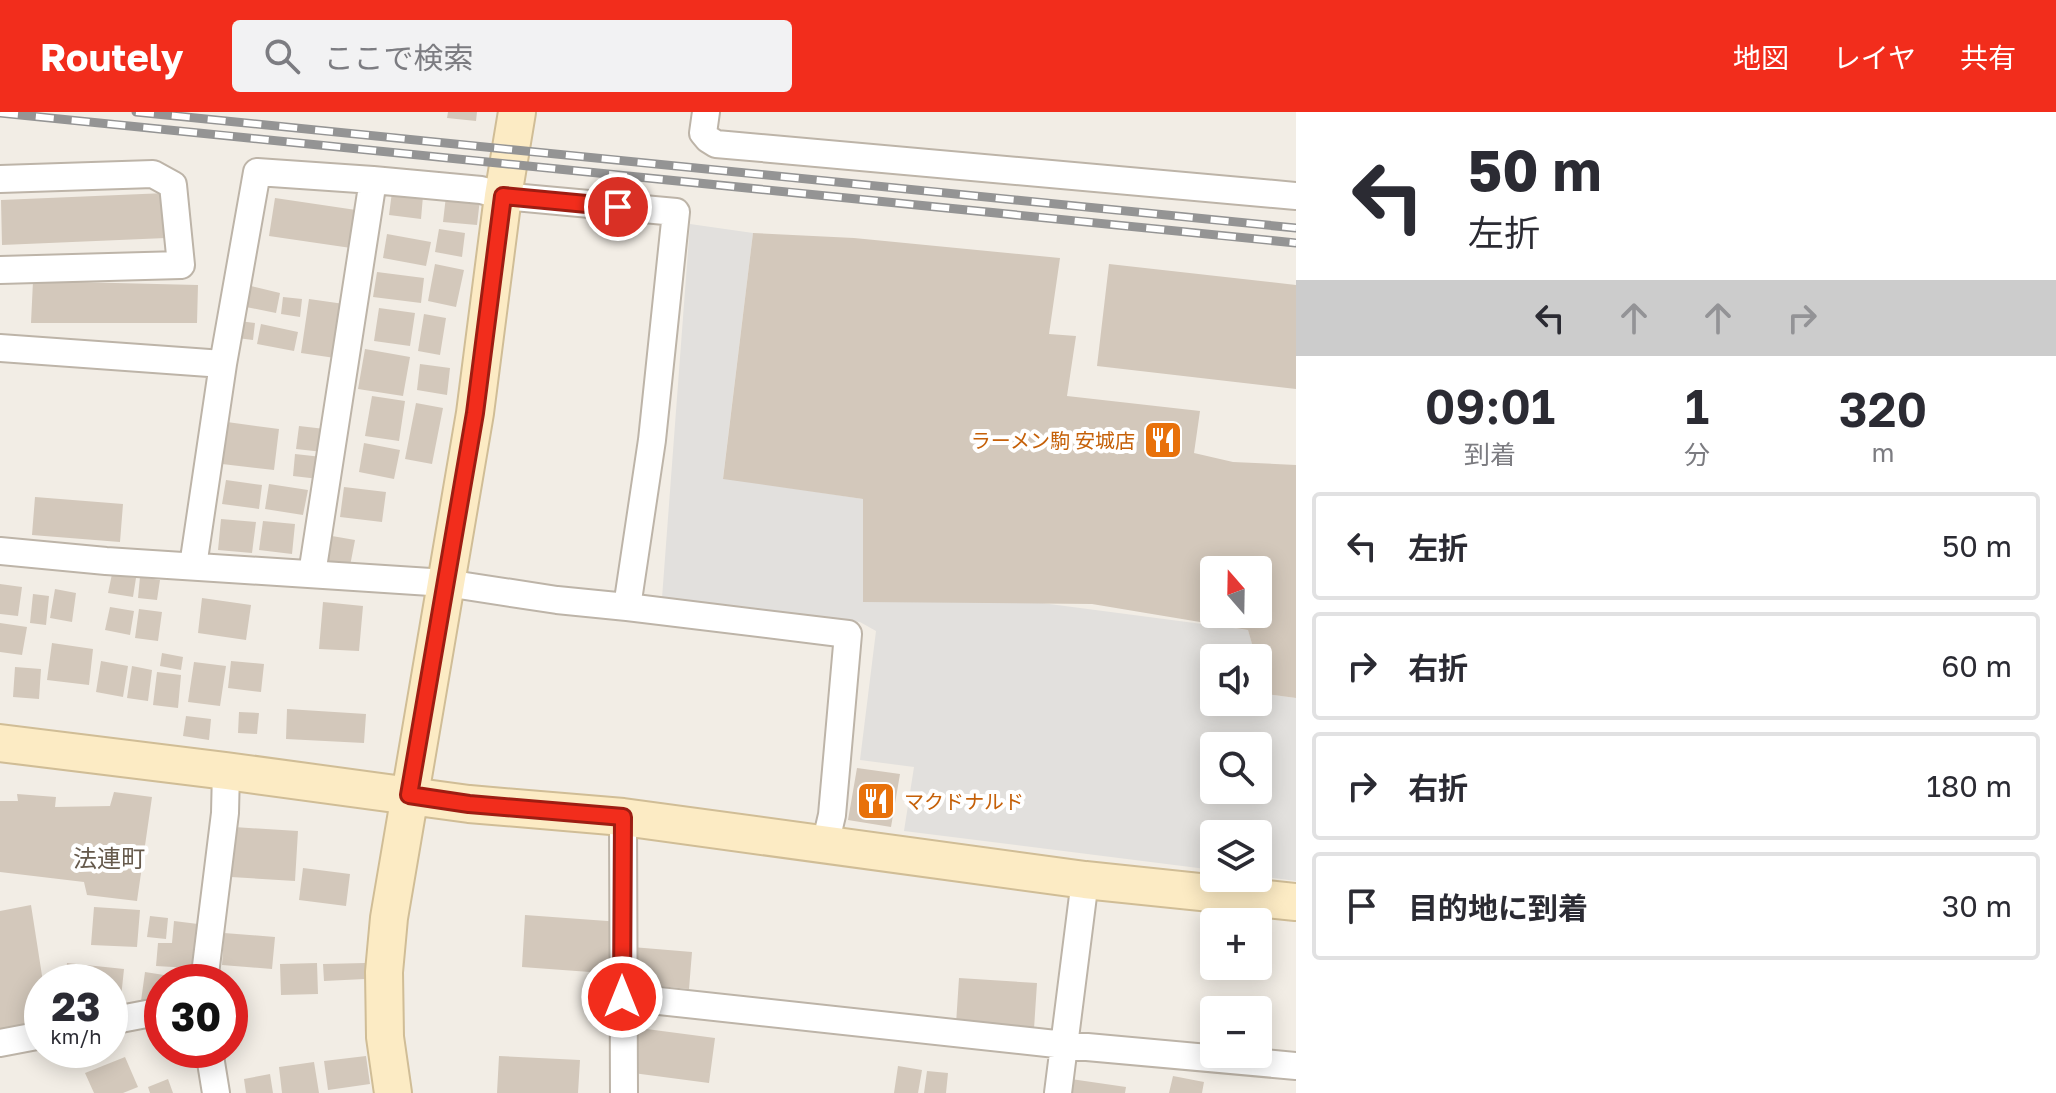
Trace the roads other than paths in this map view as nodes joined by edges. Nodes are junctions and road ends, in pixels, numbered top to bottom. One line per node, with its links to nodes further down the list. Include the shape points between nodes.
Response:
1 (517, 112): 5 (street)
2 (706, 112): 6 (street, via 703,133 716,144)
3 (0, 179): 7 (street, via 153,174 173,185 181,265)
4 (373, 180): 5 (street); 9 (street, via 257,172); 12 (street)
5 (503, 196): 13 (street); 14 (street, via 676,212 652,440)
6 (1296, 196)
7 (0, 270)
8 (0, 348): 9 (street)
9 (223, 364): 11 (street)
10 (0, 551): 11 (street)
11 (193, 566): 12 (street)
12 (312, 574): 13 (street)
13 (446, 583): 14 (street); 17 (street)
14 (627, 607): 19 (street, via 848,634)
15 (0, 743): 16 (street)
16 (226, 771): 17 (street); 22 (street)
17 (409, 795): 18 (street); 30 (street, via 384,972)
18 (623, 817): 19 (street); 23 (street)
19 (825, 845): 20 (street)
20 (1085, 880): 21 (street); 26 (street)
21 (1296, 902)
22 (206, 964)
23 (622, 997): 26 (street); 31 (street)
24 (24, 1038): 25 (street)
25 (0, 1043)
26 (1065, 1045): 27 (street); 32 (street)
27 (1296, 1066)
28 (212, 1068): 29 (street)
29 (216, 1093)
30 (393, 1093)
31 (624, 1093)
32 (1058, 1093)

